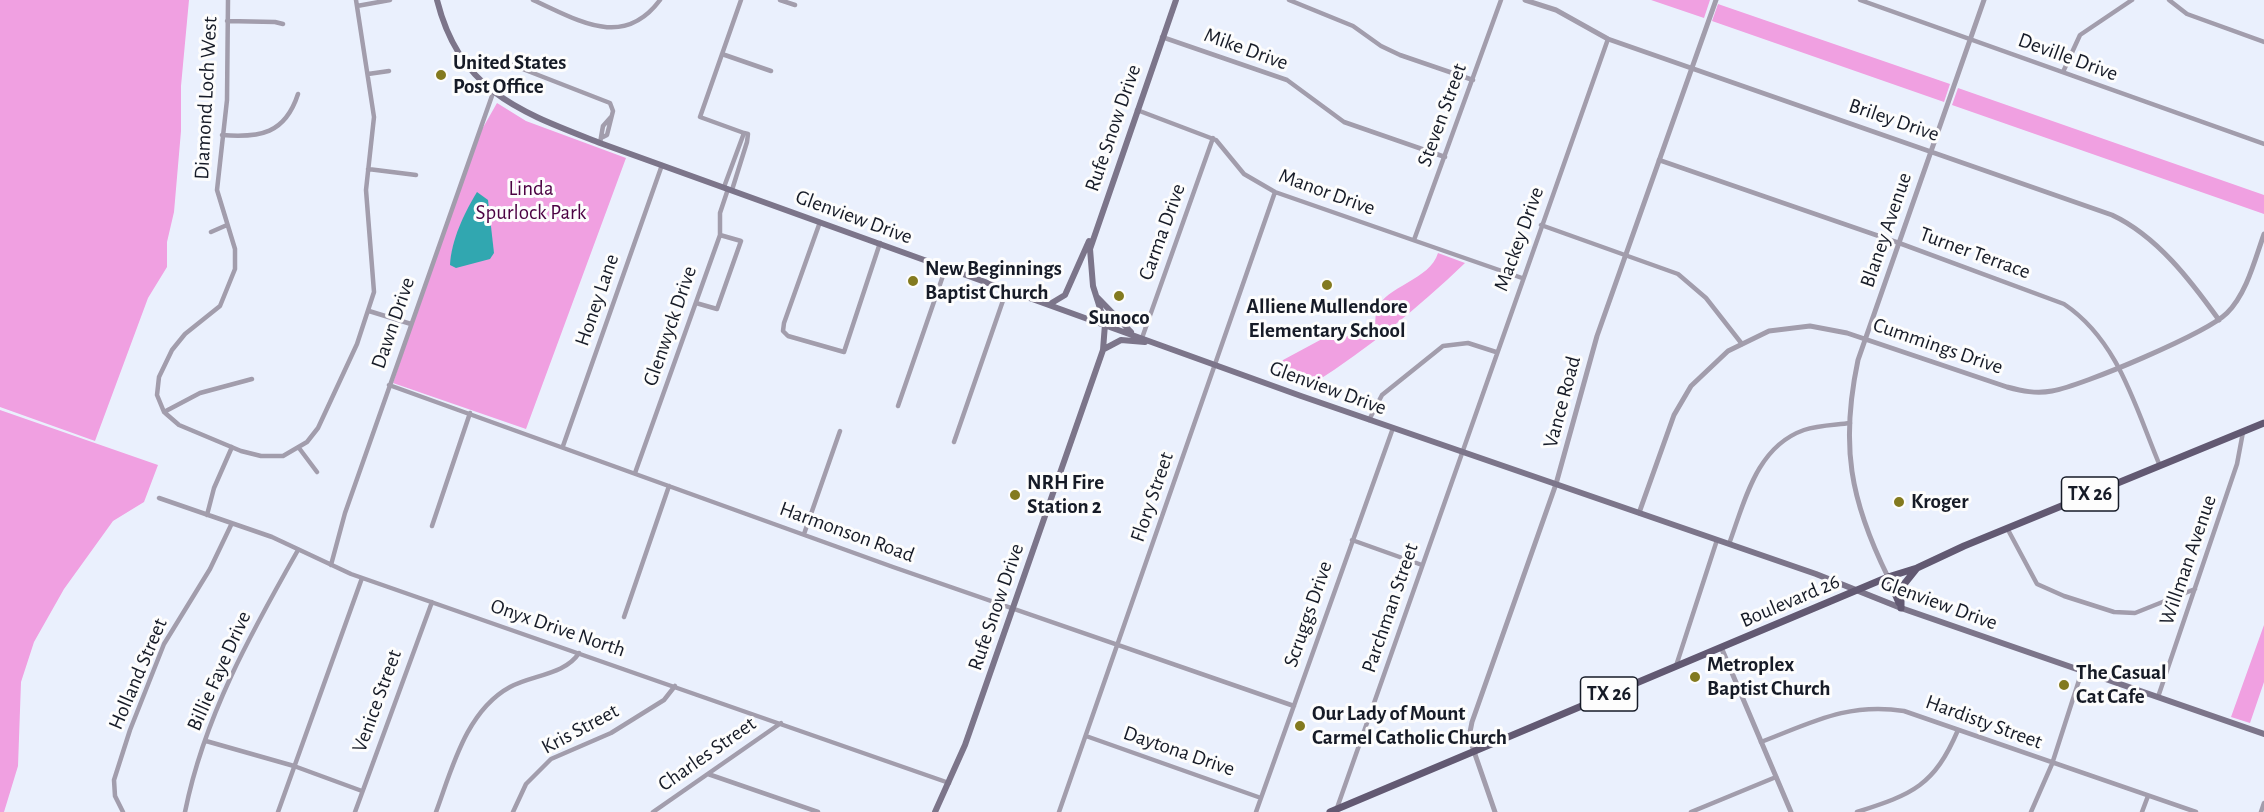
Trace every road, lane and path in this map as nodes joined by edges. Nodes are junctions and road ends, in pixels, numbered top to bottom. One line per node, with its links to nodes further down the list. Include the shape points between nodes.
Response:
1 (228, 0): 20 (street, Diamond Loch West)
2 (356, 0): 19 (street)
3 (390, 0): 19 (street)
4 (437, 0): 34 (main road, Glenview Drive, via 443,24 467,69)
5 (533, 0): 6 (street, via 587,24 608,28 637,22)
6 (660, 0)
7 (741, 0): 26 (street)
8 (780, 0): 18 (street)
9 (1176, 0): 22 (main road, Rufe Snow Drive)
10 (1289, 0): 33 (street, via 1353,26 1400,55)
11 (1501, 0): 33 (street, Steven Street)
12 (1525, 0): 23 (street, Briley Drive, via 1556,10)
13 (1716, 0): 28 (street, Vance Road)
14 (1860, 0): 24 (street, Deville Drive)
15 (1984, 0): 24 (street, Blaney Avenue)
16 (2132, 0): 31 (street, via 2080,35)
17 (2169, 0): 25 (street, via 2187,15)
18 (795, 5)
19 (357, 6): 32 (street)
20 (227, 21): 21 (street); 38 (street, Diamond Loch West)
21 (283, 24)
22 (1162, 36): 36 (main road, Rufe Snow Drive); 43 (street, Mike Drive, via 1287,80 1344,122)
23 (1608, 39): 28 (street, Briley Drive); 52 (street, Mackey Drive)
24 (1970, 39): 31 (street, Deville Drive); 42 (street, Blaney Avenue)
25 (2264, 42)
26 (722, 54): 30 (street); 37 (street, via 700,117)
27 (497, 59): 40 (street, via 604,100 612,107)
28 (1692, 67): 42 (street, Briley Drive); 44 (street, Vance Road)
29 (389, 71): 32 (street)
30 (771, 71)
31 (2062, 72): 41 (street, Deville Drive)
32 (368, 74): 46 (street, via 374,117)
33 (1473, 80): 43 (street, Steven Street)
34 (493, 93): 40 (main road, Glenview Drive, via 525,113); 69 (street, Dawn Drive)
35 (298, 94): 38 (street, via 289,117 277,127 252,135)
36 (1137, 110): 39 (street, Manor Drive); 54 (main road, Rufe Snow Drive)
37 (744, 133): 48 (street, Glenwyck Drive); 48 (street, Glenwyck Drive, via 748,134 747,142)
38 (222, 135): 51 (street, Diamond Loch West, via 217,190)
39 (1213, 138): 49 (street, Manor Drive, via 1244,174); 72 (street, Carma Drive)
40 (601, 140): 45 (main road, Glenview Drive)
41 (2264, 144)
42 (1931, 150): 59 (street, Blaney Avenue); 68 (street, Briley Drive, via 2123,220 2174,264)
43 (1445, 156): 57 (street, Steven Street)
44 (1659, 160): 59 (street, Turner Terrace); 60 (street, Vance Road)
45 (662, 165): 48 (main road, Glenview Drive); 92 (street, Honey Lane)
46 (368, 169): 47 (street); 67 (street, via 366,190 374,278)
47 (416, 175)
48 (728, 189): 50 (main road, Glenview Drive); 56 (street, Glenwyck Drive, via 720,213)
49 (1275, 192): 57 (street, Manor Drive); 78 (street, Flory Street)
50 (820, 222): 58 (main road, Glenview Drive); 58 (street, via 783,331 789,336 844,352)
51 (227, 225): 53 (street); 83 (street, Diamond Loch West, via 236,254 232,281 220,306 185,334 166,359 157,395)
52 (1541, 225): 60 (street); 62 (street, Mackey Drive)
53 (211, 232)
54 (1093, 233): 64 (main road, Rufe Snow Drive, via 1090,266); 66 (main road, via 1065,296)
55 (2264, 234): 68 (street, Cummings Drive, via 2238,299)
56 (720, 235): 65 (street, Glenwyck Drive); 65 (street, via 741,241 717,309)
57 (1414, 240): 62 (street, Manor Drive)
58 (880, 243): 61 (main road, Glenview Drive)
59 (1899, 243): 73 (street, Blaney Avenue); 79 (street, Turner Terrace, via 2064,304 2097,333)
60 (1626, 254): 75 (street, via 1670,270 1689,282 1726,320); 99 (street, Vance Road, via 1587,370)
61 (946, 267): 63 (main road, Glenview Drive); 82 (street)
62 (1522, 278): 77 (street, Mackey Drive)
63 (1007, 289): 66 (main road, Glenview Drive); 91 (street)
64 (1097, 297): 70 (main road, Rufe Snow Drive); 71 (main road)
65 (696, 303): 98 (street, Glenwyck Drive)
66 (1050, 304): 70 (main road, Glenview Drive)
67 (369, 311): 69 (street); 94 (street, via 330,407 318,428)
68 (2219, 320): 79 (street, Cummings Drive)
69 (411, 324): 81 (street, Dawn Drive)
70 (1105, 324): 71 (main road, Glenview Drive); 76 (main road, Rufe Snow Drive)
71 (1133, 334): 72 (main road, Glenview Drive)
72 (1142, 338): 74 (main road, Glenview Drive)
73 (1866, 339): 75 (street, Cummings Drive, via 1834,330 1788,327); 79 (street, Cummings Drive, via 2020,391 2058,390); 86 (street, Blaney Avenue, via 1852,387)
74 (1156, 343): 76 (main road, via 1121,340); 78 (main road, Glenview Drive)
75 (1742, 344): 102 (street, Cummings Drive, via 1714,362 1682,400)
76 (1103, 350): 120 (main road, Rufe Snow Drive)
77 (1496, 352): 85 (street, via 1468,342 1443,346 1382,395); 95 (street, Mackey Drive)
78 (1216, 364): 85 (main road, Glenview Drive); 123 (street, Flory Street)
79 (2118, 366): 96 (street, Turner Terrace)
80 (252, 379): 83 (street, via 200,393)
81 (389, 385): 84 (street, Harmonson Road); 112 (street, Dawn Drive)
82 (898, 406)
83 (164, 412): 93 (street, via 179,425)
84 (470, 413): 92 (street, Harmonson Road); 105 (street)
85 (1369, 420): 88 (main road, Glenview Drive)
86 (1850, 423): 110 (street, via 1806,430 1773,449 1761,464); 116 (street, Blaney Avenue, via 1849,463 1854,490 1868,536)
87 (2264, 423): 90 (main road, Boulevard 26 / TX 26)
88 (1393, 428): 95 (main road, Glenview Drive); 108 (street, Scruggs Drive)
89 (840, 431): 107 (street)
90 (2243, 432): 96 (main road, Boulevard 26 / TX 26); 117 (street, Willman Avenue, via 2237,464)
91 (954, 442)
92 (563, 446): 98 (street, Harmonson Road)
93 (231, 447): 94 (street, via 267,456 283,456); 103 (street)
94 (299, 448): 97 (street)
95 (1462, 452): 99 (main road, Glenview Drive); 113 (street, Parchman Street)
96 (2160, 466): 106 (main road, Boulevard 26 / TX 26)
97 (317, 472)
98 (635, 473): 100 (street, Harmonson Road)
99 (1556, 484): 102 (main road, Glenview Drive); 137 (street, Vance Road, via 1472,722 1469,737)
100 (669, 486): 107 (street, Harmonson Road); 122 (street)
101 (159, 498): 103 (street, Onyx Drive North)
102 (1639, 513): 109 (main road, Glenview Drive)
103 (207, 515): 104 (street, Onyx Drive North)
104 (231, 523): 111 (street, Onyx Drive North); 148 (street, Holland Street, via 210,569 164,644 130,730 114,780 115,796)
105 (432, 526)
106 (2007, 528): 114 (main road, Boulevard 26 / TX 26); 117 (street, via 2037,584 2064,596 2114,612 2135,613)
107 (804, 534): 120 (street, Harmonson Road)
108 (1352, 540): 113 (street); 130 (street, Scruggs Drive)
109 (1717, 540): 110 (main road, Glenview Drive); 126 (street)
110 (1729, 544): 118 (main road, Glenview Drive)
111 (298, 550): 112 (street, Onyx Drive North); 135 (street, Billie Faye Drive, via 246,640)
112 (331, 565): 115 (street, Onyx Drive North)
113 (1422, 565): 147 (street, Parchman Street)
114 (1917, 568): 116 (main road, Boulevard 26 / TX 26); 121 (main road, via 1902,588)
115 (362, 578): 119 (street, Onyx Drive North); 139 (street)
116 (1888, 578): 118 (main road, Boulevard 26 / TX 26); 121 (main road)
117 (2196, 589): 129 (street, Willman Avenue)
118 (1857, 591): 121 (main road, Glenview Drive); 124 (main road, Boulevard 26 / TX 26)
119 (432, 602): 125 (street, Onyx Drive North); 143 (street, Venice Street)
120 (1013, 608): 123 (street, Harmonson Road); 142 (main road, Rufe Snow Drive)
121 (1901, 608): 127 (main road, Glenview Drive)
122 (624, 617)
123 (1118, 644): 130 (street, Harmonson Road); 134 (street, Flory Street)
124 (1721, 647): 126 (main road, Boulevard 26 / TX 26); 136 (street)
125 (579, 653): 128 (street, Onyx Drive North); 152 (street, via 570,664 508,688 480,714 461,745)
126 (1676, 666): 137 (main road, Boulevard 26 / TX 26)
127 (2082, 671): 129 (main road, Glenview Drive); 138 (street)
128 (675, 686): 131 (street, Onyx Drive North); 153 (street, Kris Street, via 664,700 611,733 551,759 526,784)
129 (2158, 697): 133 (main road, Glenview Drive)
130 (1294, 706): 145 (street, Scruggs Drive)
131 (781, 723): 140 (street, Charles Street); 142 (street, Onyx Drive North)
132 (1958, 730): 136 (street, Hardisty Street, via 1904,711 1871,708 1841,711); 138 (street, Hardisty Street); 162 (street, via 1943,762 1923,783 1893,801)
133 (2264, 734)
134 (1086, 736): 145 (street, Daytona Drive); 157 (street, Flory Street)
135 (206, 741): 139 (street); 149 (street, Billie Faye Drive)
136 (1761, 742): 141 (street)
137 (1473, 752): 147 (main road, Boulevard 26 / TX 26); 159 (street, Vance Road)
138 (2052, 764): 144 (street, Hardisty Street); 163 (street)
139 (294, 766): 143 (street); 150 (street)
140 (708, 774): 154 (street, Charles Street); 155 (street)
141 (1776, 777): 160 (street); 161 (street)
142 (949, 783): 156 (main road, Rufe Snow Drive)
143 (362, 791): 151 (street, Venice Street)
144 (2148, 796): 164 (street); 165 (street, Hardisty Street)
145 (1261, 798): 158 (street, Scruggs Drive)
146 (2264, 803): 166 (street)
147 (1333, 811)
148 (123, 812)
149 (185, 812)
150 (278, 812)
151 (355, 812)
152 (436, 812)
153 (513, 812)
154 (653, 812)
155 (818, 812)
156 (935, 812)
157 (1059, 812)
158 (1256, 812)
159 (1495, 812)
160 (1691, 812)
161 (1791, 812)
162 (1857, 812)
163 (2031, 812)
164 (2142, 812)
165 (2196, 812)
166 (2261, 812)

